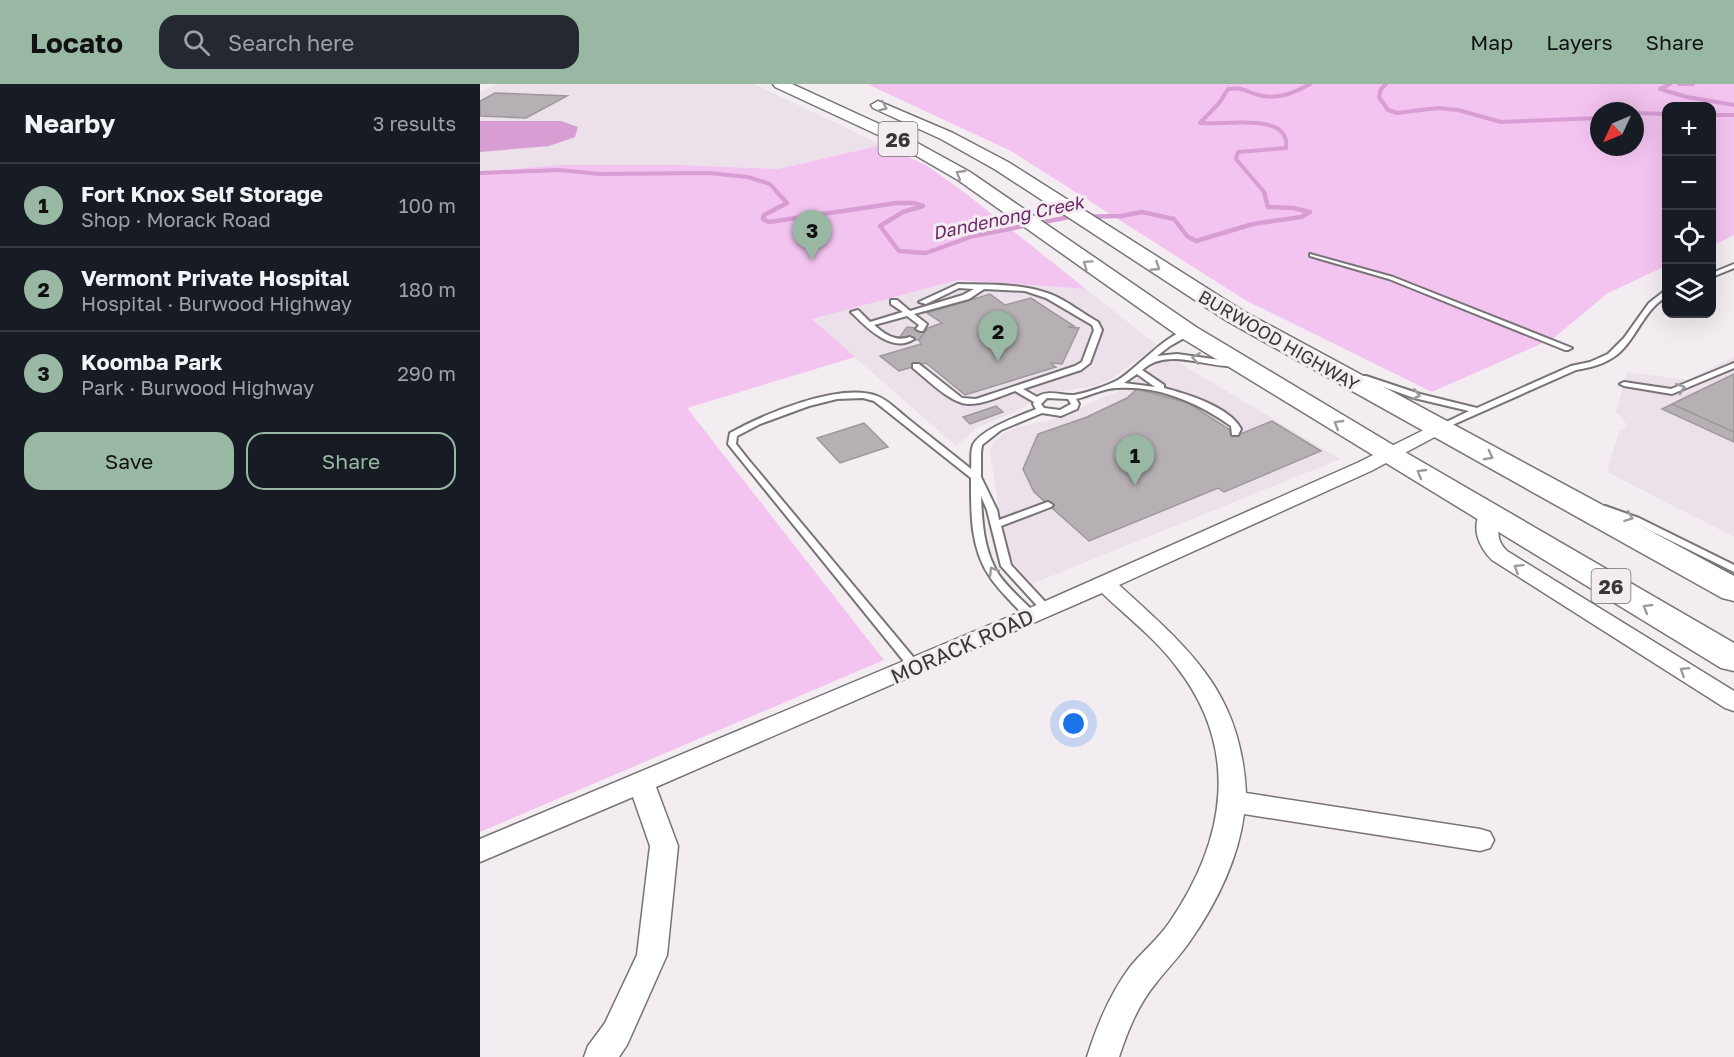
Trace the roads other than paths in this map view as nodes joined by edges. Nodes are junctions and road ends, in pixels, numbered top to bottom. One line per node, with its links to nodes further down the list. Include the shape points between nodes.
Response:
1 (780, 84): 14 (highway, BURWOOD HIGHWAY / 26, one-way to 1, via 964,176 905,142)
2 (862, 98): 22 (highway, BURWOOD HIGHWAY / 26, one-way to 22, via 970,148 1032,183 1227,311)
3 (1312, 255): 16 (lane, via 1391,278)
4 (1734, 266): 5 (lane)
5 (1716, 273)
6 (984, 286): 9 (lane, via 958,286); 11 (lane, via 966,297); 23 (lane, via 1025,289 1049,296 1095,324 1098,330 1086,363)
7 (1662, 296): 31 (lane, via 1654,300 1621,347 1602,360)
8 (894, 302): 11 (lane)
9 (923, 302)
10 (855, 312): 12 (lane)
11 (909, 313): 12 (lane); 13 (lane, via 923,324)
12 (870, 324): 15 (lane, via 891,341)
13 (920, 329)
14 (1188, 332): 17 (lane); 18 (highway, BURWOOD HIGHWAY / 26)
15 (910, 339)
16 (1568, 348)
17 (1152, 359): 18 (lane, one-way to 17, via 1177,356); 21 (lane)
18 (1240, 364): 34 (highway, BURWOOD HIGHWAY / 26, one-way to 18)
19 (1734, 365): 24 (lane, one-way to 19, via 1672,392)
20 (930, 366): 26 (lane, via 918,367 950,388 959,400 967,402)
21 (1137, 370): 25 (lane); 27 (lane)
22 (1340, 375): 31 (lane, one-way to 31, via 1355,375); 32 (highway, BURWOOD HIGHWAY / 26)
23 (1034, 382): 26 (lane); 28 (lane)
24 (1624, 384)
25 (1115, 385): 27 (lane); 29 (lane)
26 (1016, 388): 30 (lane)
27 (1166, 389): 33 (lane, via 1190,397 1226,418 1235,425)
28 (1054, 394): 29 (lane); 30 (lane)
29 (1071, 398): 30 (lane, via 1075,404 1070,410 1054,413)
30 (1039, 405): 35 (lane, via 978,444)
31 (1476, 410): 32 (lane)
32 (1438, 429): 34 (street, MORACK ROAD); 36 (highway, BURWOOD HIGHWAY / 26, one-way to 36)
33 (1234, 433)
34 (1388, 454): 38 (highway, BURWOOD HIGHWAY / 26, one-way to 34); 41 (street, MORACK ROAD)
35 (977, 478): 39 (lane); 43 (lane, one-way to 35, via 993,573 984,554 976,513); 45 (lane, via 877,399 863,394 815,403 734,435 732,444 744,460)
36 (1554, 491): 40 (lane, one-way to 40, via 1636,520); 42 (highway, BURWOOD HIGHWAY / 26)
37 (1048, 504): 39 (lane)
38 (1489, 514): 44 (highway, BURWOOD HIGHWAY / 26, one-way to 38); 46 (street, one-way to 38, via 1499,556 1485,533)
39 (995, 525): 43 (lane, via 1006,566)
40 (1734, 569)
41 (1104, 583): 43 (street, MORACK ROAD); 48 (street, via 1185,661 1207,690 1227,732 1234,765)
42 (1734, 590)
43 (1038, 612): 45 (street, MORACK ROAD)
44 (1734, 659)
45 (915, 667): 47 (street, MORACK ROAD)
46 (1734, 702)
47 (641, 783): 50 (street, MORACK ROAD); 51 (street, via 664,846 652,955 616,1034)
48 (1234, 802): 49 (street); 52 (street, via 1228,838 1204,896 1123,1005)
49 (1480, 840)
50 (480, 852)
51 (600, 1057)
52 (1103, 1057)

